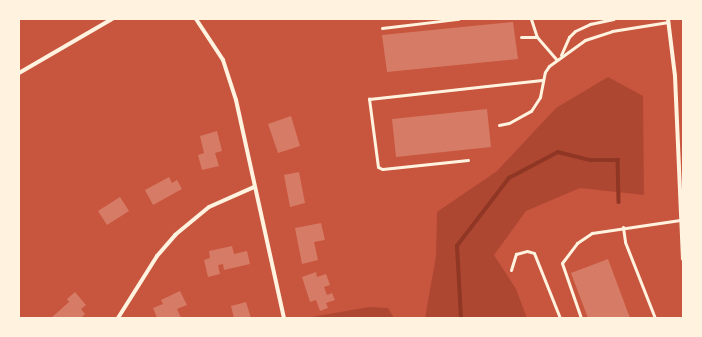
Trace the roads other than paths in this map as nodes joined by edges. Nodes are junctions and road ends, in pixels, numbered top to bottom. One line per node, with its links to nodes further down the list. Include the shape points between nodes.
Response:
1 (112, 19): 12 (street)
2 (196, 19): 16 (street, via 223,60 240,114)
3 (458, 19): 7 (lane)
4 (531, 19): 9 (lane)
5 (613, 19): 10 (lane, via 590,24 575,32 569,37)
6 (668, 20): 10 (lane, via 597,34); 17 (street, via 675,76)
7 (382, 28)
8 (521, 37): 9 (lane)
9 (537, 37): 11 (lane)
10 (560, 56): 11 (lane)
11 (557, 60): 13 (lane, via 545,72)
12 (19, 73)
13 (542, 80): 14 (lane, via 540,98 531,111 509,123); 15 (lane, via 369,100 378,167 382,169)
14 (499, 125)
15 (468, 160)
16 (254, 187): 21 (street, via 209,207 175,235 157,256); 22 (street)
17 (680, 220): 18 (lane); 19 (street)
18 (623, 228): 24 (lane, via 592,233 577,243 562,263); 25 (lane, via 625,242)
19 (683, 260)
20 (511, 270): 23 (lane, via 516,254 534,252)
21 (118, 318)
22 (284, 318)
23 (560, 318)
24 (581, 318)
25 (655, 318)

